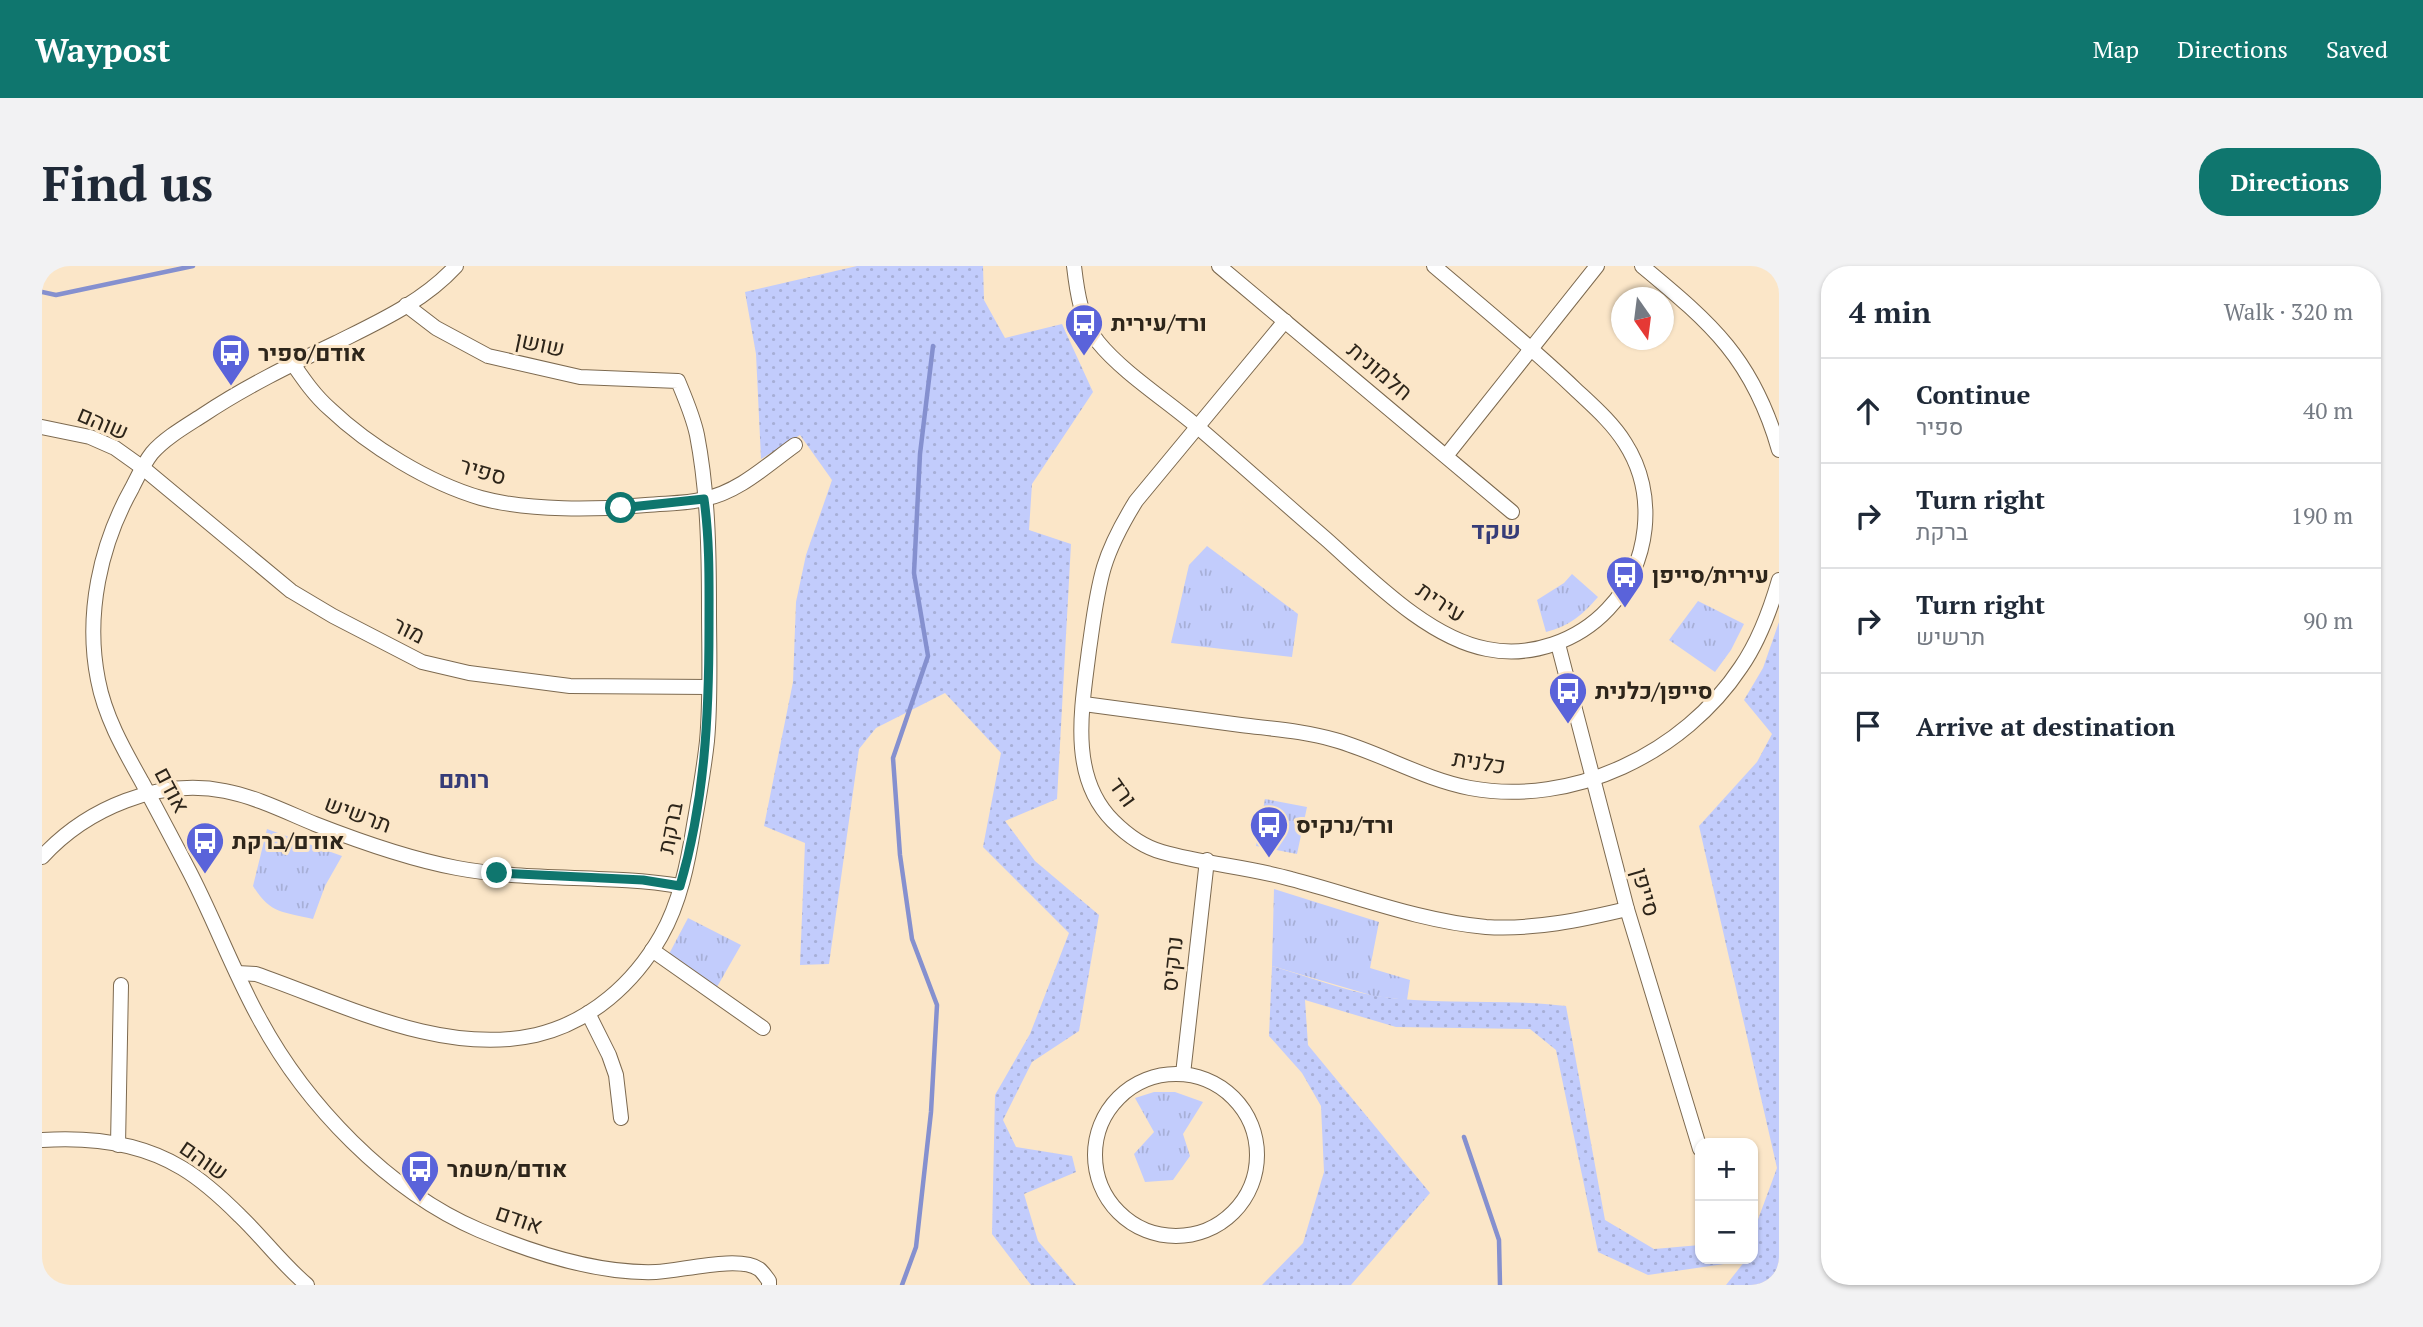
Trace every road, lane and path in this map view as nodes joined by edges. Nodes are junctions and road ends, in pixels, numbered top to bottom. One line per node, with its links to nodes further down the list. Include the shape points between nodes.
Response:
1 (456, 266): 7 (street, אודם)
2 (1074, 266): 12 (street, עירית, via 1077,294 1096,340)
3 (1219, 266): 8 (street, חלמונית)
4 (1434, 266): 9 (street, עירית)
5 (1597, 266): 9 (street)
6 (1642, 266): 15 (street, via 1722,337 1757,391)
7 (406, 305): 10 (street, אודם); 11 (street, שושן, via 436,328 488,356 580,377)
8 (1285, 321): 12 (street, ורד); 16 (street, חלמונית)
9 (1532, 348): 16 (street); 21 (street, עירית, via 1614,428 1635,462 1645,500 1642,548 1624,590 1598,619)
10 (293, 364): 17 (street, אודם, via 181,428 153,452); 18 (street, ספיר, via 330,410 366,437 413,468 481,498 521,505 621,508)
11 (678, 381): 18 (street, ברקת, via 697,433)
12 (1197, 426): 21 (street, עירית, via 1440,633 1490,650); 23 (street, ורד, via 1136,501 1104,566)
13 (42, 427): 17 (street, שוהם, via 90,437)
14 (795, 445): 18 (street, ספיר, via 737,487)
15 (1779, 450)
16 (1446, 456): 19 (street, חלמונית)
17 (143, 468): 22 (street, מור, via 290,592 422,662 570,686); 25 (street, אודם, via 119,511 107,546 98,580 94,644 107,712)
18 (704, 499): 22 (street, ברקת)
19 (1512, 512)
20 (1779, 580): 24 (street, כלנית, via 1757,639 1713,702 1664,744)
21 (1558, 644): 24 (street, סייפן)
22 (709, 687): 28 (street, ברקת, via 700,790)
23 (1084, 704): 24 (street, כלנית, via 1294,731 1472,788 1527,791); 27 (street, ורד, via 1083,758 1101,807 1142,843 1160,852)
24 (1592, 779): 29 (street, סייפן)
25 (147, 793): 26 (street, תרשיש, via 95,815); 28 (street, תרשיש, via 225,791 422,861 461,869); 31 (street, אודם)
26 (42, 857)
27 (1207, 860): 29 (street, ורד, via 1291,878 1419,916 1487,927 1551,924); 35 (street, נרקיס)
28 (680, 886): 30 (street, ברקת)
29 (1627, 909): 37 (street, סייפן)
30 (652, 950): 33 (street, ברקת, via 613,997); 34 (street)
31 (237, 973): 33 (street, ברקת, via 256,974 397,1024 465,1041 538,1034); 40 (street, אודם, via 260,1020 306,1090 392,1178 442,1212 480,1230 579,1263 653,1272 743,1264 758,1268)
32 (121, 985): 39 (street)
33 (588, 1013): 36 (street, via 609,1055)
34 (763, 1028)
35 (1183, 1073): 35 (street, via 1155,1076 1130,1087 1110,1106 1097,1131 1093,1158 1099,1185 1113,1209 1135,1226 1161,1236 1187,1236 1212,1228 1234,1213 1249,1191 1257,1166 1256,1140 1247,1115 1231,1094 1209,1080)
36 (621, 1118)
37 (1697, 1138)
38 (42, 1140): 39 (street, שוהם)
39 (118, 1145): 41 (street, שוהם, via 183,1168)
40 (769, 1283)
41 (307, 1285)

